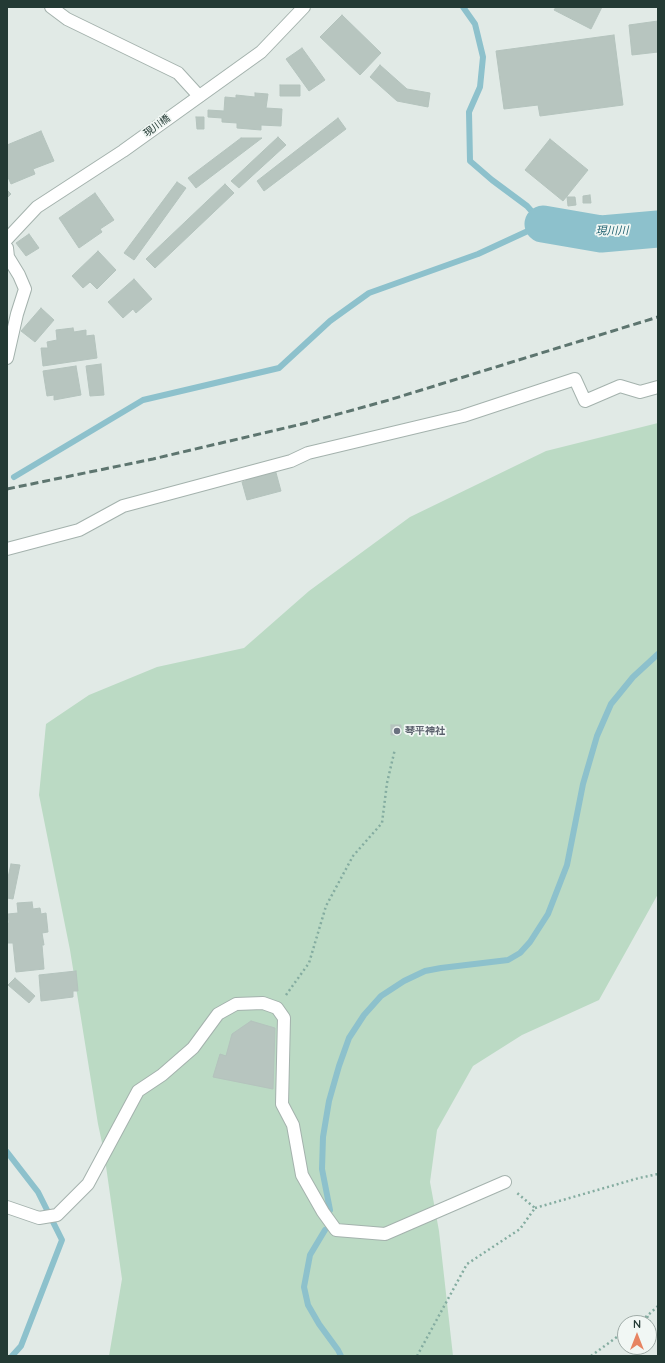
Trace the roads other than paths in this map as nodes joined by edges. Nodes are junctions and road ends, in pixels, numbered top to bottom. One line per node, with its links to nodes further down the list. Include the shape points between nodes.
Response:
1 (51, 7): 3 (street, via 67,19 178,73)
2 (304, 7): 3 (street, 現川橋, via 261,52)
3 (199, 96): 4 (street, 現川橋, via 123,151 37,207)
4 (7, 239)
5 (7, 248): 6 (street, via 8,257 25,289)
6 (7, 358)
7 (658, 387): 8 (street, via 640,392 620,386 585,401 575,379 463,416 308,453 291,461 123,506 79,530)
8 (7, 549)
9 (505, 1182): 10 (street, via 385,1234 336,1230 302,1175 293,1125 282,1104 284,1018 277,1008 263,1003 236,1004 218,1014 193,1048 162,1075 138,1091 88,1184 57,1215 39,1218)
10 (7, 1206)

